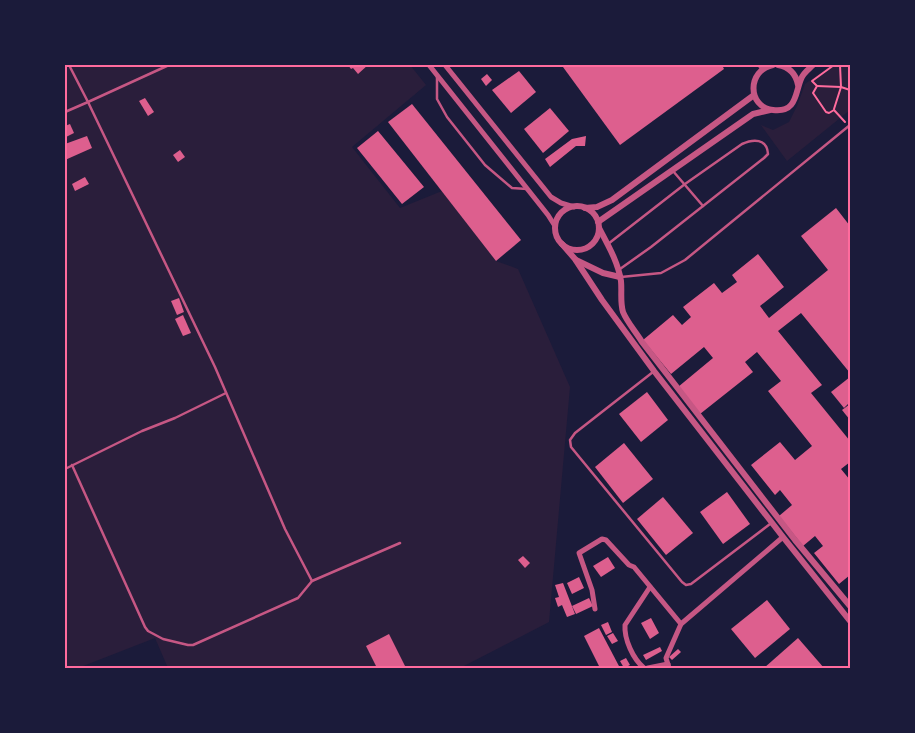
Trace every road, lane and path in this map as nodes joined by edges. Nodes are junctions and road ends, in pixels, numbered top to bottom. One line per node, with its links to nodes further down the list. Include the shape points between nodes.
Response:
1 (69, 65): 18 (lane)
2 (169, 65): 18 (lane)
3 (429, 65): 12 (street)
4 (445, 65): 26 (street, via 551,197)
5 (773, 65): 10 (street)
6 (778, 65): 11 (street)
7 (813, 65): 13 (street)
8 (834, 65): 14 (path, via 812,81)
9 (840, 65): 15 (path)
10 (760, 67): 17 (street, via 754,81)
11 (790, 67): 13 (street)
12 (437, 75): 25 (street); 25 (lane, via 437,99 447,117 485,165 512,188)
13 (798, 86): 19 (street, via 797,97 790,105 781,110)
14 (817, 86): 15 (path); 20 (path, via 813,93 826,112)
15 (841, 87): 16 (path); 20 (path)
16 (850, 90)
17 (754, 95): 19 (street); 28 (street, via 612,200)
18 (88, 102): 21 (lane); 36 (lane)
19 (770, 110): 23 (street, via 753,114)
20 (834, 110): 22 (path)
21 (65, 112)
22 (849, 126): 34 (lane, via 686,260 661,273)
23 (672, 171): 24 (lane); 29 (street)
24 (685, 184): 27 (lane); 27 (lane, via 742,144 751,140 765,144 768,154); 32 (lane)
25 (527, 189): 30 (street)
26 (574, 206): 28 (street); 30 (street, via 558,217)
27 (703, 206): 34 (lane)
28 (585, 208): 29 (street, via 591,211)
29 (599, 225): 31 (street, via 596,240 587,248 574,250); 32 (street)
30 (555, 226): 31 (street)
31 (562, 244): 33 (street)
32 (608, 244): 34 (street)
33 (575, 259): 34 (street, via 603,273); 35 (street)
34 (619, 273): 44 (street, via 624,314 642,342)
35 (654, 371): 39 (street); 39 (lane, via 575,433 570,440 571,447 686,585)
36 (226, 393): 37 (lane); 42 (lane, via 285,529)
37 (72, 465): 38 (lane); 42 (lane, via 145,627 163,639 192,644 298,598)
38 (65, 468)
39 (772, 523): 40 (street)
40 (782, 537): 46 (street); 47 (street)
41 (400, 543): 42 (lane)
42 (312, 581)
43 (650, 587): 45 (street, via 634,567 606,540 602,540 579,553); 47 (street); 49 (street, via 625,625 626,639 638,664)
44 (850, 606)
45 (595, 609)
46 (850, 621)
47 (681, 624): 48 (street, via 666,658)
48 (668, 666): 49 (street)
49 (646, 668)

